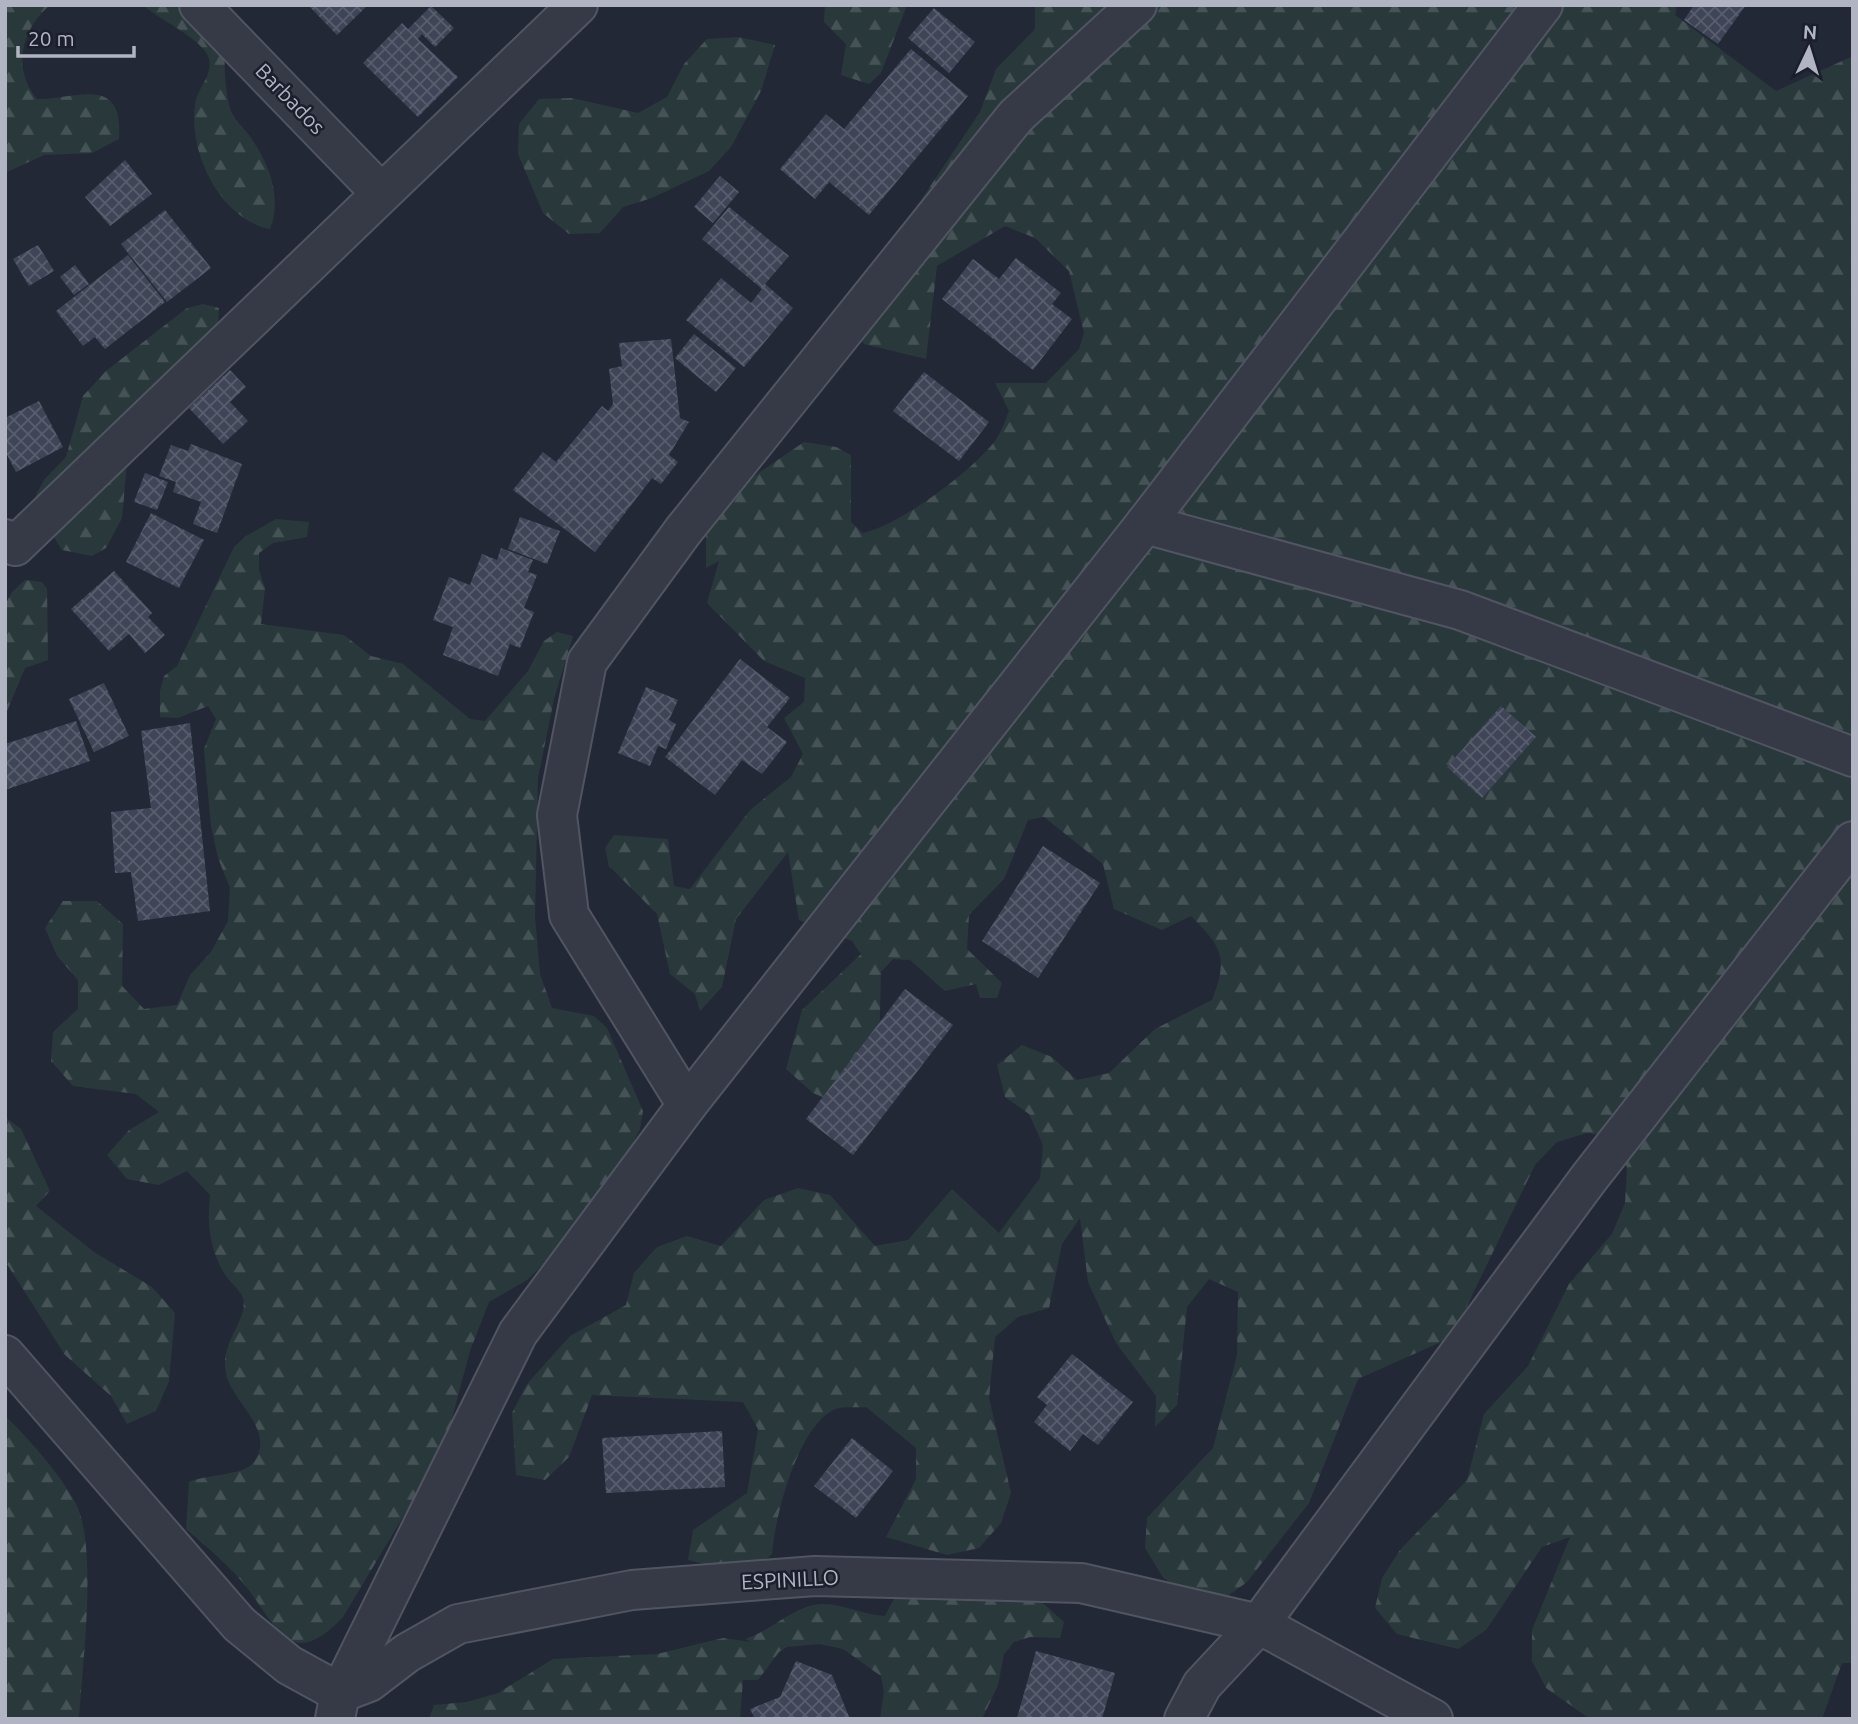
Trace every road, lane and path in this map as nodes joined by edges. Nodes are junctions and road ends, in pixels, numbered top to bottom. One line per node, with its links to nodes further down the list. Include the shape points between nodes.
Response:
1 (199, 5): 5 (street, Barbados)
2 (578, 5): 5 (street)
3 (1137, 5): 10 (street, via 1016,116 683,531 587,662 556,816 569,915)
4 (1543, 5): 6 (street)
5 (380, 192): 7 (street)
6 (1145, 524): 8 (street, via 1460,610); 10 (street)
7 (10, 542)
8 (1853, 757)
9 (1853, 841): 12 (street, via 1589,1178)
10 (687, 1105): 13 (street, via 518,1333)
11 (5, 1354): 13 (street, via 239,1624)
12 (1259, 1624): 13 (street, ESPINILLO, via 1081,1583 789,1578 632,1590 458,1624 407,1653); 14 (street, via 1202,1685); 15 (street, ESPINILLO)
13 (337, 1706)
14 (1184, 1719)
15 (1433, 1719)

